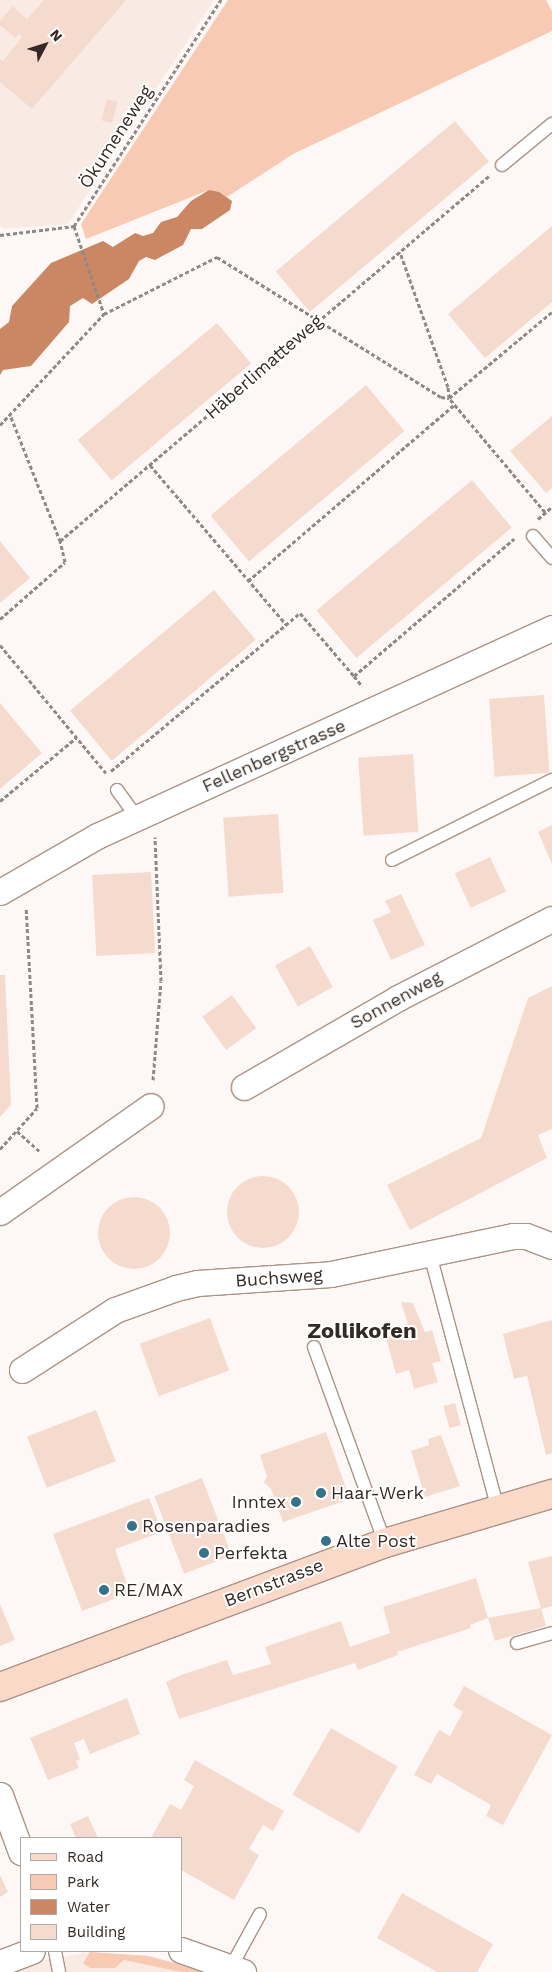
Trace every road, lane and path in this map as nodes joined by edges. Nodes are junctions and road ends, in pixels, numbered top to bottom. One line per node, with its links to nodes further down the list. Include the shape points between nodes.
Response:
1 (221, 0): 4 (path, Ökumeneweg)
2 (552, 124): 3 (lane)
3 (502, 165): 8 (path, Häberlimatteweg)
4 (74, 226): 6 (path); 10 (path)
5 (0, 228): 6 (path)
6 (6, 232): 7 (path)
7 (0, 235)
8 (400, 252): 11 (path, Häberlimatteweg); 12 (path, via 448,387)
9 (552, 312): 12 (path)
10 (104, 314): 11 (path, via 217,257); 14 (path)
11 (318, 320): 12 (path); 16 (path, Häberlimatteweg, via 272,364)
12 (449, 398): 13 (path)
13 (454, 405): 18 (path); 23 (path)
14 (11, 417): 15 (path); 21 (path)
15 (0, 426)
16 (150, 465): 21 (path, Häberlimatteweg); 23 (path)
17 (552, 507): 18 (path)
18 (545, 512): 19 (path)
19 (532, 530): 22 (lane)
20 (516, 537): 25 (path, via 354,676 300,613)
21 (60, 541): 24 (path, via 65,562)
22 (552, 558)
23 (248, 581): 25 (path)
24 (0, 619)
25 (286, 624): 28 (path, via 107,774)
26 (552, 628): 32 (street, Fellenbergstrasse)
27 (0, 645): 28 (path)
28 (76, 738): 31 (path)
29 (552, 780): 33 (lane)
30 (117, 790): 32 (lane)
31 (0, 801)
32 (143, 815): 34 (street, Fellenbergstrasse); 38 (path, via 156,841 161,981)
33 (392, 860)
34 (24, 876): 35 (street, Fellenbergstrasse); 39 (path, via 37,1108)
35 (0, 892)
36 (552, 919): 37 (street, Sonnenweg, via 398,998)
37 (244, 1087)
38 (151, 1106): 41 (street)
39 (16, 1131): 40 (path); 41 (path)
40 (0, 1149)
41 (60, 1170): 42 (street)
42 (0, 1212)
43 (552, 1246): 44 (street, Buchsweg, via 526,1236 513,1236)
44 (430, 1254): 46 (street, Buchsweg, via 331,1274 197,1283 176,1288 114,1310); 48 (lane)
45 (314, 1347): 49 (lane)
46 (22, 1370)
47 (552, 1494): 48 (main road, Bernstrasse)
48 (498, 1509): 49 (main road, Bernstrasse)
49 (385, 1543): 52 (main road, Bernstrasse)
50 (552, 1633): 51 (lane)
51 (517, 1643)
52 (0, 1687)
53 (0, 1795): 54 (street)
54 (20, 1849)
55 (260, 1914): 60 (lane)
56 (182, 1950): 60 (street)
57 (29, 1952): 59 (street)
58 (54, 1952): 61 (lane)
59 (0, 1963)
60 (237, 1970)
61 (59, 1972)

